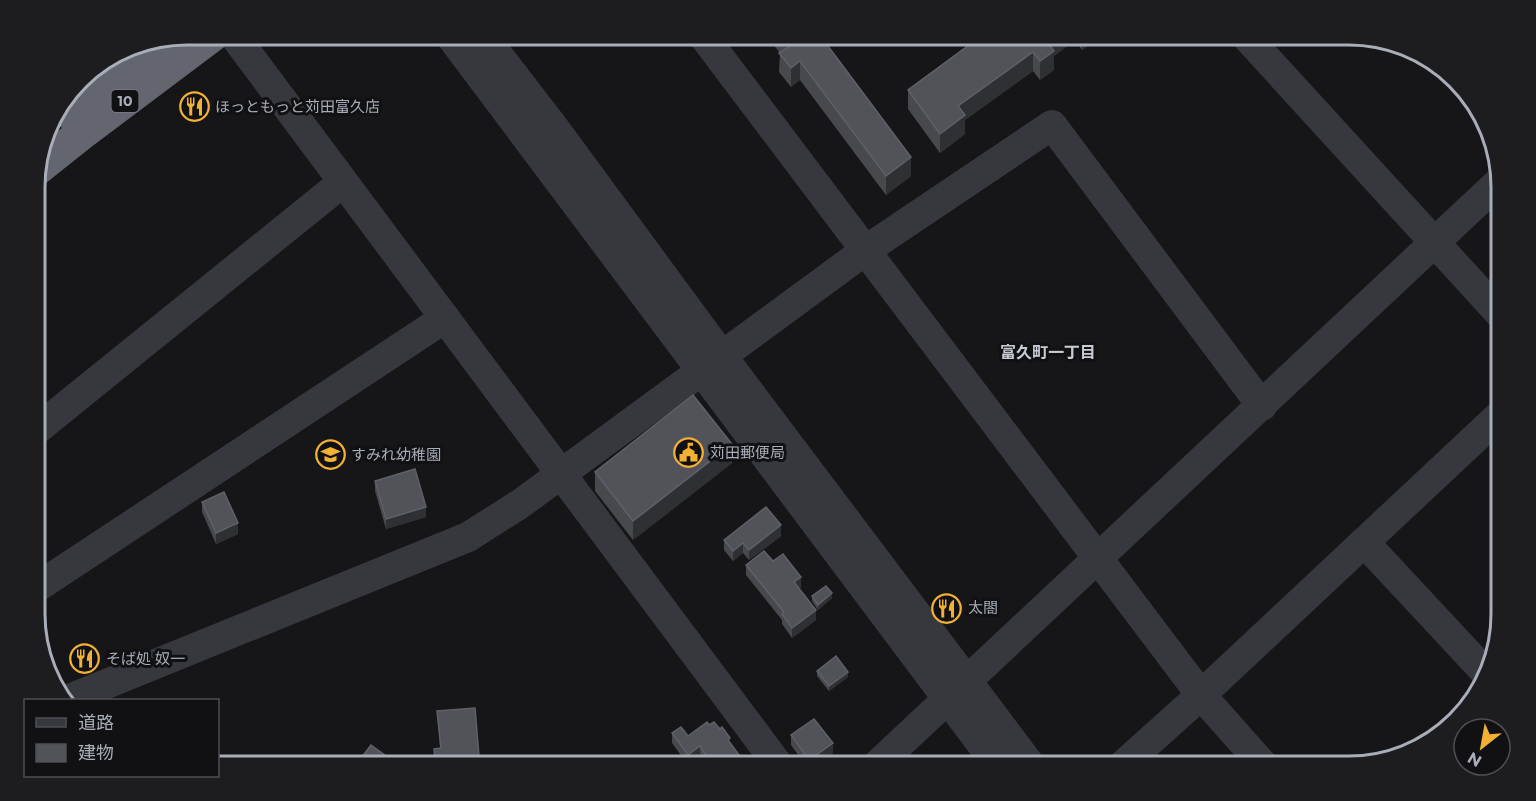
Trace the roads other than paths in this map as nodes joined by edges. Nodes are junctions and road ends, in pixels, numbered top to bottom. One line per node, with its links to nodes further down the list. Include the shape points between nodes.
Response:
1 (199, 45): 9 (highway, 10)
2 (241, 45): 10 (street)
3 (458, 45): 16 (street)
4 (490, 45): 16 (street, via 555,129)
5 (710, 45): 13 (street)
6 (1254, 45): 12 (street)
7 (152, 50): 8 (highway, 10)
8 (61, 122)
9 (48, 160)
10 (343, 182): 15 (street); 18 (street)
11 (1491, 189): 12 (street)
12 (1434, 242): 14 (street); 17 (street)
13 (866, 250): 16 (street); 17 (street, via 1052,125); 22 (street)
14 (1491, 304)
15 (445, 318): 20 (street); 23 (street)
16 (713, 363): 20 (street); 25 (street)
17 (1262, 406): 22 (street)
18 (45, 422)
19 (1491, 423): 21 (street)
20 (562, 474): 27 (street, via 468,537); 28 (street)
21 (1364, 542): 24 (street); 26 (street)
22 (1098, 558): 25 (street); 26 (street)
23 (45, 582)
24 (1480, 667)
25 (957, 690): 29 (street); 30 (street); 31 (street)
26 (1202, 695): 32 (street); 33 (street)
27 (72, 698)
28 (773, 756)
29 (887, 756)
30 (993, 756)
31 (1021, 756)
32 (1133, 756)
33 (1255, 756)

